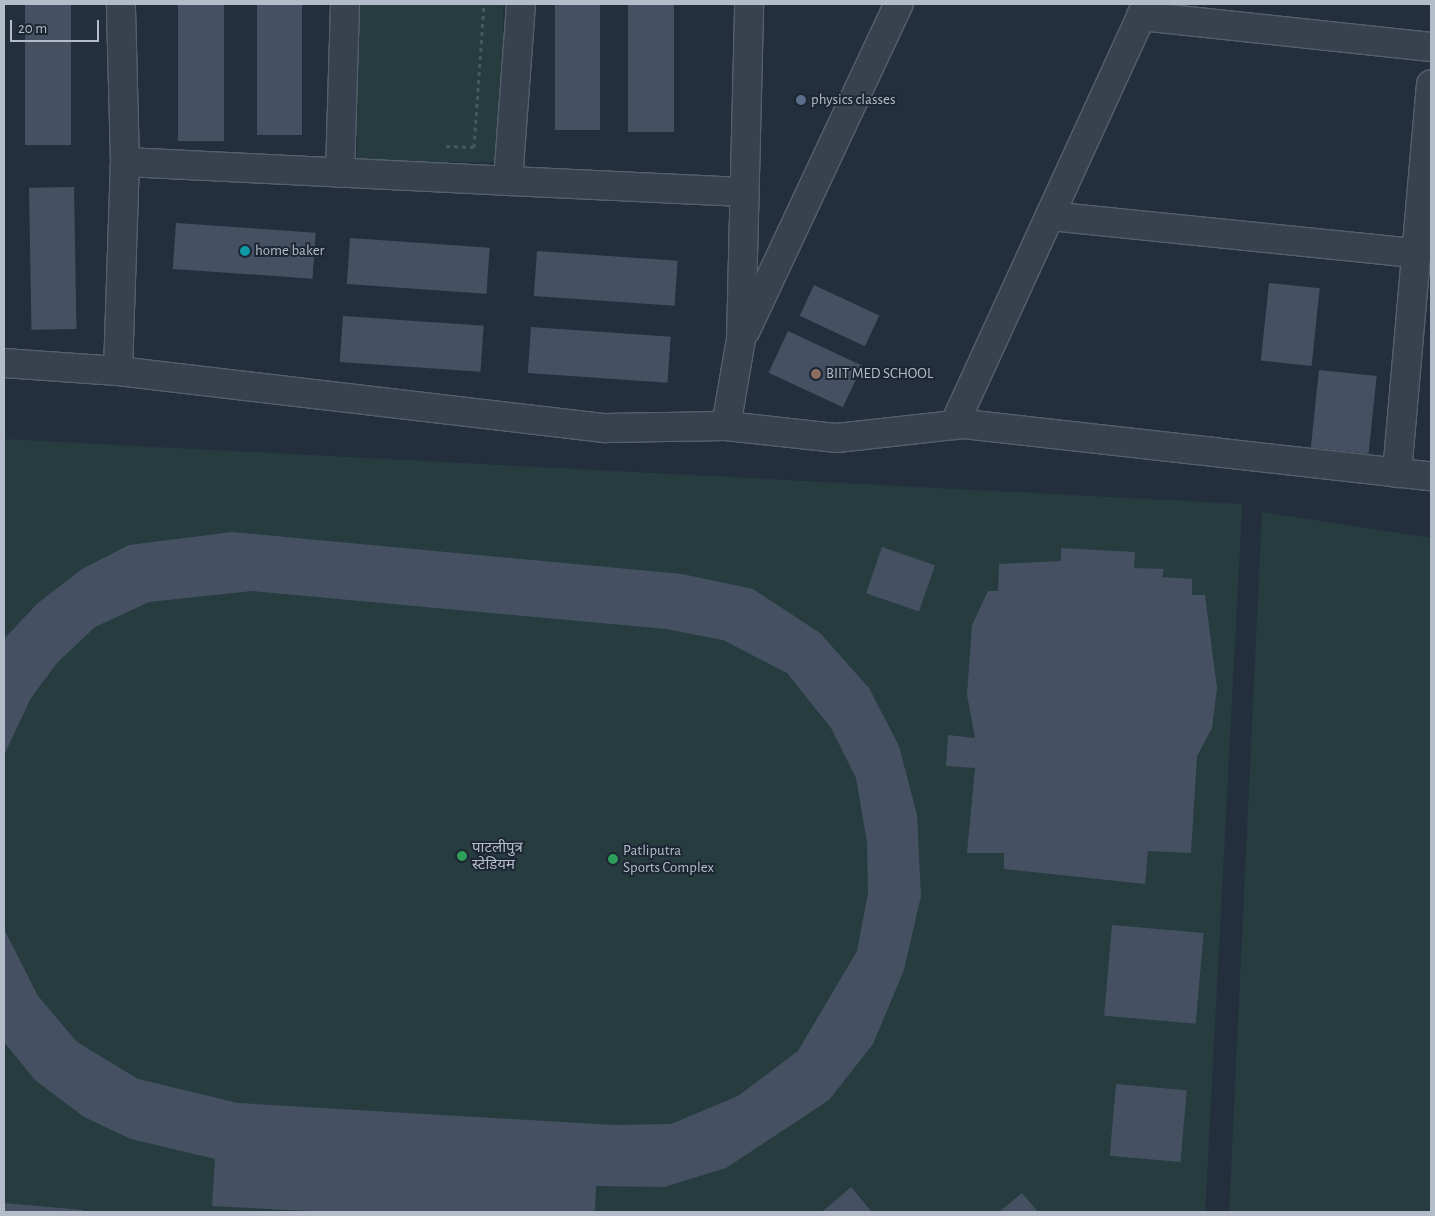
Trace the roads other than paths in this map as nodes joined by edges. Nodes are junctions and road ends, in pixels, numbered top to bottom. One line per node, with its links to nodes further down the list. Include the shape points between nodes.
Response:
1 (121, 4): 9 (street)
2 (345, 4): 10 (street)
3 (521, 4): 11 (street)
4 (749, 4): 12 (street)
5 (899, 4): 15 (street)
6 (1144, 10): 7 (street); 13 (street)
7 (1431, 47)
8 (1431, 84): 14 (street)
9 (124, 162): 10 (street); 17 (street)
10 (340, 173): 11 (street)
11 (508, 181): 12 (street)
12 (745, 192): 15 (street)
13 (1050, 216): 14 (street); 18 (street)
14 (1417, 253): 20 (street)
15 (741, 339): 19 (street)
16 (4, 363): 17 (street)
17 (118, 371): 19 (street, via 605,428)
18 (954, 425): 19 (street, via 837,438); 20 (street)
19 (726, 426)
20 (1397, 473): 21 (street)
21 (1431, 476)

